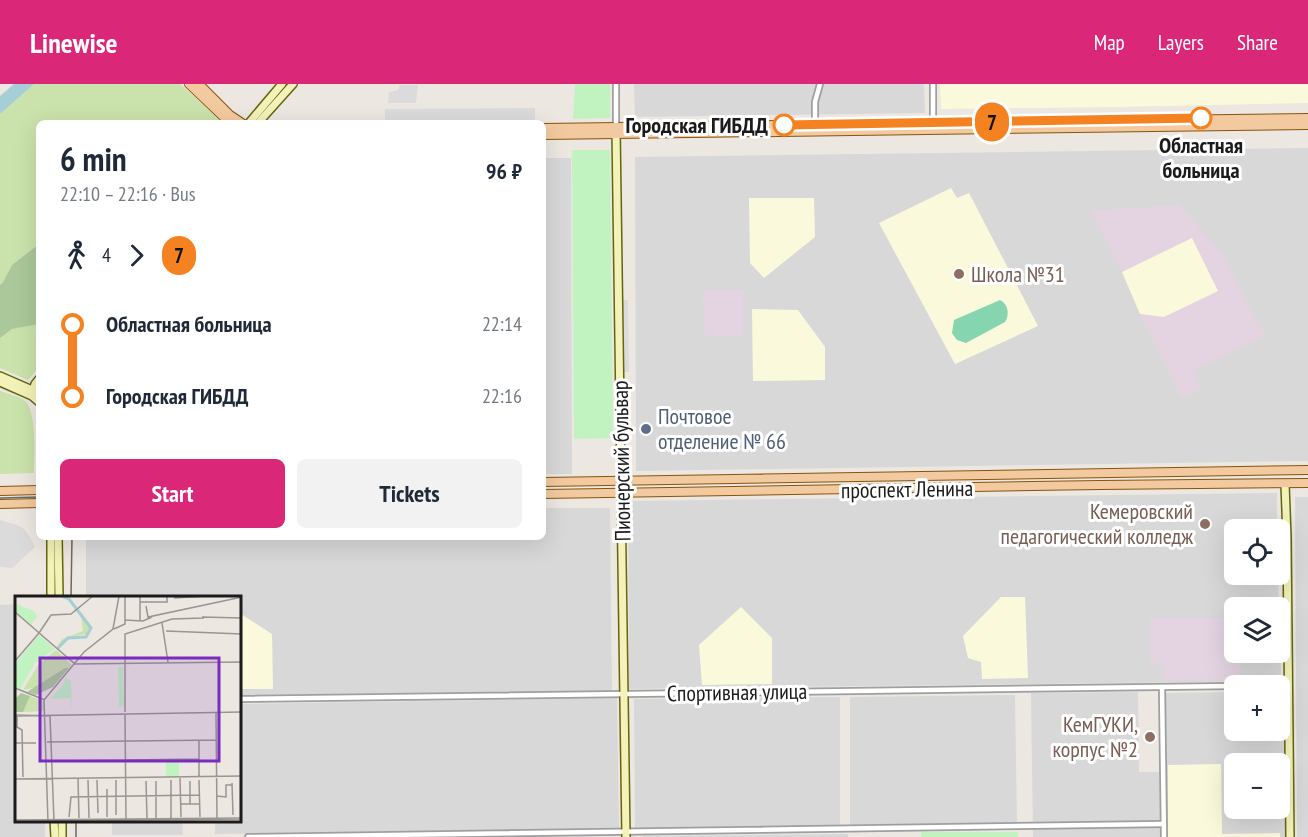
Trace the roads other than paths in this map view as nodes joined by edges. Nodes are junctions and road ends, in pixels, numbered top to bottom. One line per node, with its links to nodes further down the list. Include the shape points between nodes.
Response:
1 (189, 84): 9 (main road)
2 (199, 84): 10 (main road)
3 (282, 84): 11 (street)
4 (292, 84): 12 (street)
5 (616, 84): 17 (street, Пионерский бульвар)
6 (820, 84): 13 (street)
7 (933, 84): 15 (street)
8 (1308, 118): 15 (main road)
9 (227, 120)
10 (238, 120)
11 (252, 120)
12 (261, 120)
13 (815, 124): 15 (main road); 17 (main road)
14 (1308, 125): 15 (main road)
15 (933, 126): 17 (main road)
16 (546, 128): 17 (main road)
17 (616, 131): 18 (main road); 25 (street, Пионерский бульвар)
18 (546, 135)
19 (0, 376): 21 (street)
20 (0, 382): 21 (street)
21 (36, 392)
22 (1285, 471): 23 (main road, проспект Ленина); 24 (main road, проспект Ленина); 28 (main road)
23 (1308, 471)
24 (956, 475): 25 (main road, проспект Ленина); 29 (main road)
25 (621, 480): 26 (main road, проспект Ленина); 32 (main road, Пионерский бульвар)
26 (546, 482)
27 (1308, 483): 28 (main road, проспект Ленина)
28 (1285, 484): 29 (main road, проспект Ленина); 40 (street)
29 (958, 488): 32 (main road, проспект Ленина)
30 (36, 490): 31 (main road)
31 (0, 491)
32 (621, 493): 33 (main road, проспект Ленина); 43 (street, Пионерский бульвар)
33 (546, 494)
34 (36, 503): 35 (main road)
35 (0, 504)
36 (51, 540): 38 (street)
37 (58, 540): 39 (street)
38 (51, 596)
39 (59, 596)
40 (1289, 675)
41 (1224, 686): 42 (street, Спортивная улица)
42 (1162, 687): 43 (street, Спортивная улица); 48 (street)
43 (624, 693): 44 (street, Спортивная улица); 49 (street, Пионерский бульвар)
44 (242, 699)
45 (1289, 741): 54 (street)
46 (55, 822): 51 (street)
47 (62, 822): 51 (street)
48 (1163, 824): 49 (street); 53 (street)
49 (626, 834): 50 (street)
50 (486, 835): 52 (street)
51 (59, 837)
52 (249, 837)
53 (1164, 837)
54 (1290, 837)

